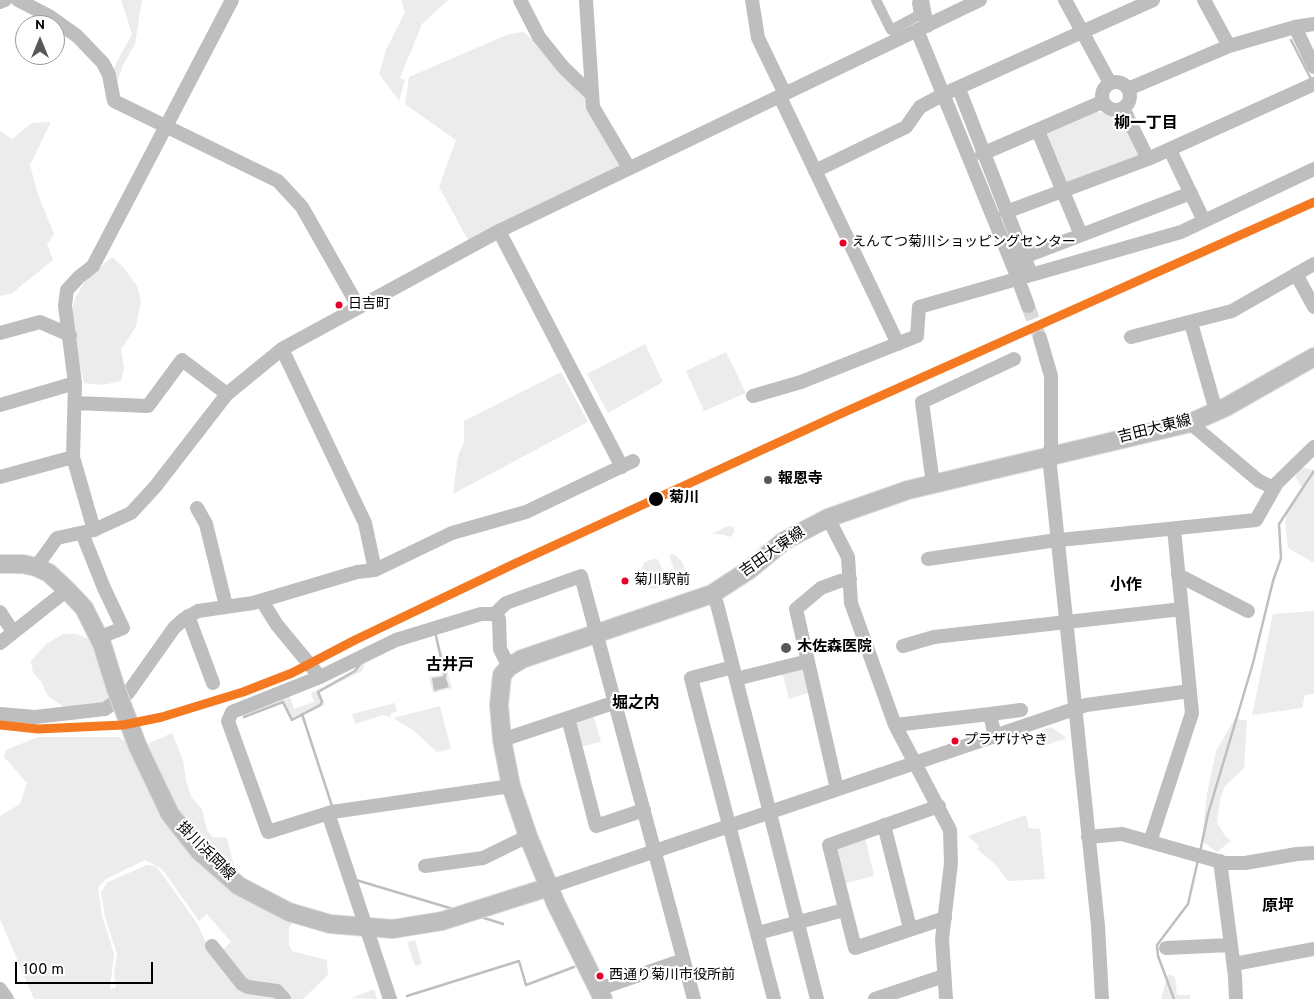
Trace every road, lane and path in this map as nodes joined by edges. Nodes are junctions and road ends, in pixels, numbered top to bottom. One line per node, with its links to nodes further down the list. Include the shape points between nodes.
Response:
1 (5, 0): 12 (street)
2 (18, 0): 28 (street, via 77,36 103,63 114,101)
3 (232, 0): 28 (street)
4 (520, 0): 23 (street, via 539,37)
5 (586, 0): 23 (street)
6 (752, 0): 25 (street, via 758,38)
7 (922, 0): 15 (street)
8 (980, 0): 15 (street)
9 (1065, 0): 16 (street)
10 (1153, 0): 16 (street)
11 (1204, 0): 17 (street)
12 (0, 2)
13 (1314, 24): 14 (street)
14 (1295, 27): 17 (street); 18 (street)
15 (922, 28): 24 (street); 25 (street)
16 (1082, 33): 19 (street); 21 (street)
17 (1228, 46): 22 (street)
18 (1314, 67)
19 (1110, 83): 22 (street, via 1120,82); 26 (street, via 1103,89)
20 (1310, 86): 30 (street)
21 (959, 89): 24 (street); 31 (street)
22 (1128, 89): 27 (street, via 1129,101)
23 (591, 94): 33 (street, via 593,107)
24 (944, 94): 35 (street, via 920,106 906,127); 44 (street)
25 (783, 96): 33 (street); 35 (street)
26 (1102, 102): 27 (street, via 1110,109); 29 (street)
27 (1123, 108): 32 (street)
28 (166, 128): 48 (street, via 278,181 302,208); 53 (street, via 93,266 67,290)
29 (1038, 131): 31 (street); 36 (street)
30 (1170, 150): 32 (street); 37 (street)
31 (982, 154): 38 (street)
32 (1148, 159): 36 (street)
33 (629, 168): 40 (street)
34 (1314, 169): 39 (street)
35 (815, 171): 56 (street)
36 (1062, 190): 38 (street); 41 (street)
37 (1191, 193): 39 (street); 41 (street)
38 (1006, 212): 42 (street)
39 (1204, 221): 45 (street, via 1181,232)
40 (499, 231): 48 (street); 81 (street, via 627,464 526,512 452,533)
41 (1081, 235): 42 (street)
42 (1024, 257): 45 (street)
43 (1314, 264): 46 (street)
44 (1015, 271)
45 (1031, 274): 56 (street, via 919,307 917,336)
46 (1296, 274): 50 (street); 51 (street, via 1232,312)
47 (1021, 287): 49 (street)
48 (358, 306): 57 (street)
49 (1028, 306)
50 (1314, 307)
51 (1191, 323): 54 (street); 65 (street)
52 (0, 333): 53 (street, via 40,322)
53 (70, 335): 60 (street)
54 (1131, 337)
55 (1040, 338): 68 (street, via 1051,376)
56 (898, 344): 62 (street, via 801,382)
57 (282, 348): 61 (street); 81 (street, via 365,523)
58 (1314, 357): 65 (main road, 吉田大東線)
59 (1014, 359): 71 (street, via 922,402)
60 (75, 383): 63 (street); 64 (street)
61 (227, 394): 63 (street, via 182,360 148,406); 76 (street, via 142,503 131,513)
62 (753, 396)
63 (74, 403): 69 (street)
64 (0, 405)
65 (1216, 411): 66 (main road, 吉田大東線)
66 (1190, 423): 68 (main road, 吉田大東線); 72 (street, via 1259,481)
67 (1314, 447): 72 (street)
68 (1049, 456): 71 (main road, 吉田大東線); 77 (street)
69 (73, 457): 70 (street); 76 (street)
70 (0, 477)
71 (934, 484): 74 (main road, 吉田大東線)
72 (1274, 488): 75 (street, via 1256,520)
73 (197, 508): 87 (street, via 206,524)
74 (828, 518): 83 (street, via 848,557); 85 (main road, 吉田大東線, via 784,541 749,570)
75 (1174, 529): 77 (street); 82 (street)
76 (88, 531): 80 (street, via 57,538); 95 (street, via 104,588 123,628)
77 (1058, 540): 78 (street); 93 (street)
78 (928, 559)
79 (0, 564): 80 (main road, 掛川浜岡線)
80 (36, 567): 84 (main road, 掛川浜岡線, via 49,573)
81 (375, 570): 86 (street, via 358,572)
82 (1178, 575): 88 (street); 89 (street)
83 (850, 579): 99 (street, via 821,588 796,609); 111 (street, via 851,603)
84 (67, 590): 94 (street); 134 (main road, 掛川浜岡線, bridge, via 84,608 102,644 138,747 172,818 199,851 260,899 330,924)
85 (712, 594): 96 (main road, 吉田大東線); 101 (street)
86 (262, 601): 87 (street); 102 (street, via 277,625)
87 (226, 606): 92 (street)
88 (1182, 609): 93 (street); 104 (street)
89 (1248, 611)
90 (0, 612): 94 (street)
91 (495, 614): 96 (street, via 506,603 581,576); 100 (street, via 500,625 500,650); 102 (street, via 481,614 396,640)
92 (188, 616): 103 (street); 108 (street, via 174,628 128,693 113,705 95,711 35,717)
93 (1067, 621): 98 (street, via 929,637); 107 (street)
94 (13, 632): 97 (street)
95 (108, 634)
96 (597, 634): 100 (main road, 吉田大東線, via 522,659); 105 (street)
97 (0, 643)
98 (903, 646)
99 (808, 661): 101 (street); 116 (street)
100 (508, 667): 113 (main road, via 502,675 500,694)
101 (735, 673): 120 (street); 122 (street, via 691,678)
102 (320, 677): 119 (street, via 232,712 228,722 268,832)
103 (213, 683)
104 (1190, 691): 107 (street, via 1086,704); 125 (street, via 1192,713)
105 (616, 702): 110 (street); 118 (street)
106 (1021, 710): 109 (street)
107 (1075, 710): 112 (street); 124 (street)
108 (0, 714)
109 (990, 714): 111 (street); 112 (street)
110 (568, 718): 113 (street); 118 (street, via 596,826)
111 (895, 725): 114 (street)
112 (995, 737): 114 (street)
113 (502, 740): 115 (main road)
114 (913, 763): 116 (street); 117 (street)
115 (511, 786): 119 (street); 123 (main road)
116 (837, 789): 120 (street)
117 (939, 806): 121 (street); 132 (street, via 951,836)
118 (644, 810): 126 (street)
119 (332, 812): 134 (street)
120 (770, 812): 122 (street); 133 (street)
121 (884, 825): 131 (street, via 829,846); 135 (street)
122 (730, 826): 126 (street); 136 (street)
123 (528, 836): 129 (street, via 483,858); 130 (main road)
124 (1088, 837): 125 (street, via 1122,834); 154 (street)
125 (1150, 842): 128 (street)
126 (656, 852): 130 (street); 141 (street)
127 (1314, 854): 128 (street, via 1245,863)
128 (1220, 861): 137 (street)
129 (425, 866)
130 (549, 887): 134 (main road, 掛川浜岡線, via 442,921 393,929); 145 (main road)
131 (844, 910): 133 (street); 135 (street, via 855,948)
132 (944, 918): 135 (street); 143 (street)
133 (797, 922): 136 (street); 151 (street)
134 (367, 928): 148 (street)
135 (910, 928)
136 (758, 933): 150 (street)
137 (1231, 945): 139 (street); 142 (street)
138 (212, 946): 147 (street, via 242,984 277,991)
139 (1166, 948)
140 (1314, 949): 142 (street)
141 (684, 960): 145 (street); 149 (street)
142 (1234, 964): 155 (street)
143 (944, 976): 152 (street); 153 (street)
144 (0, 988): 146 (street)
145 (600, 994)
146 (7, 999)
147 (284, 999)
148 (390, 999)
149 (694, 999)
150 (774, 999)
151 (817, 999)
152 (874, 999)
153 (946, 999)
154 (1102, 999)
155 (1236, 999)

